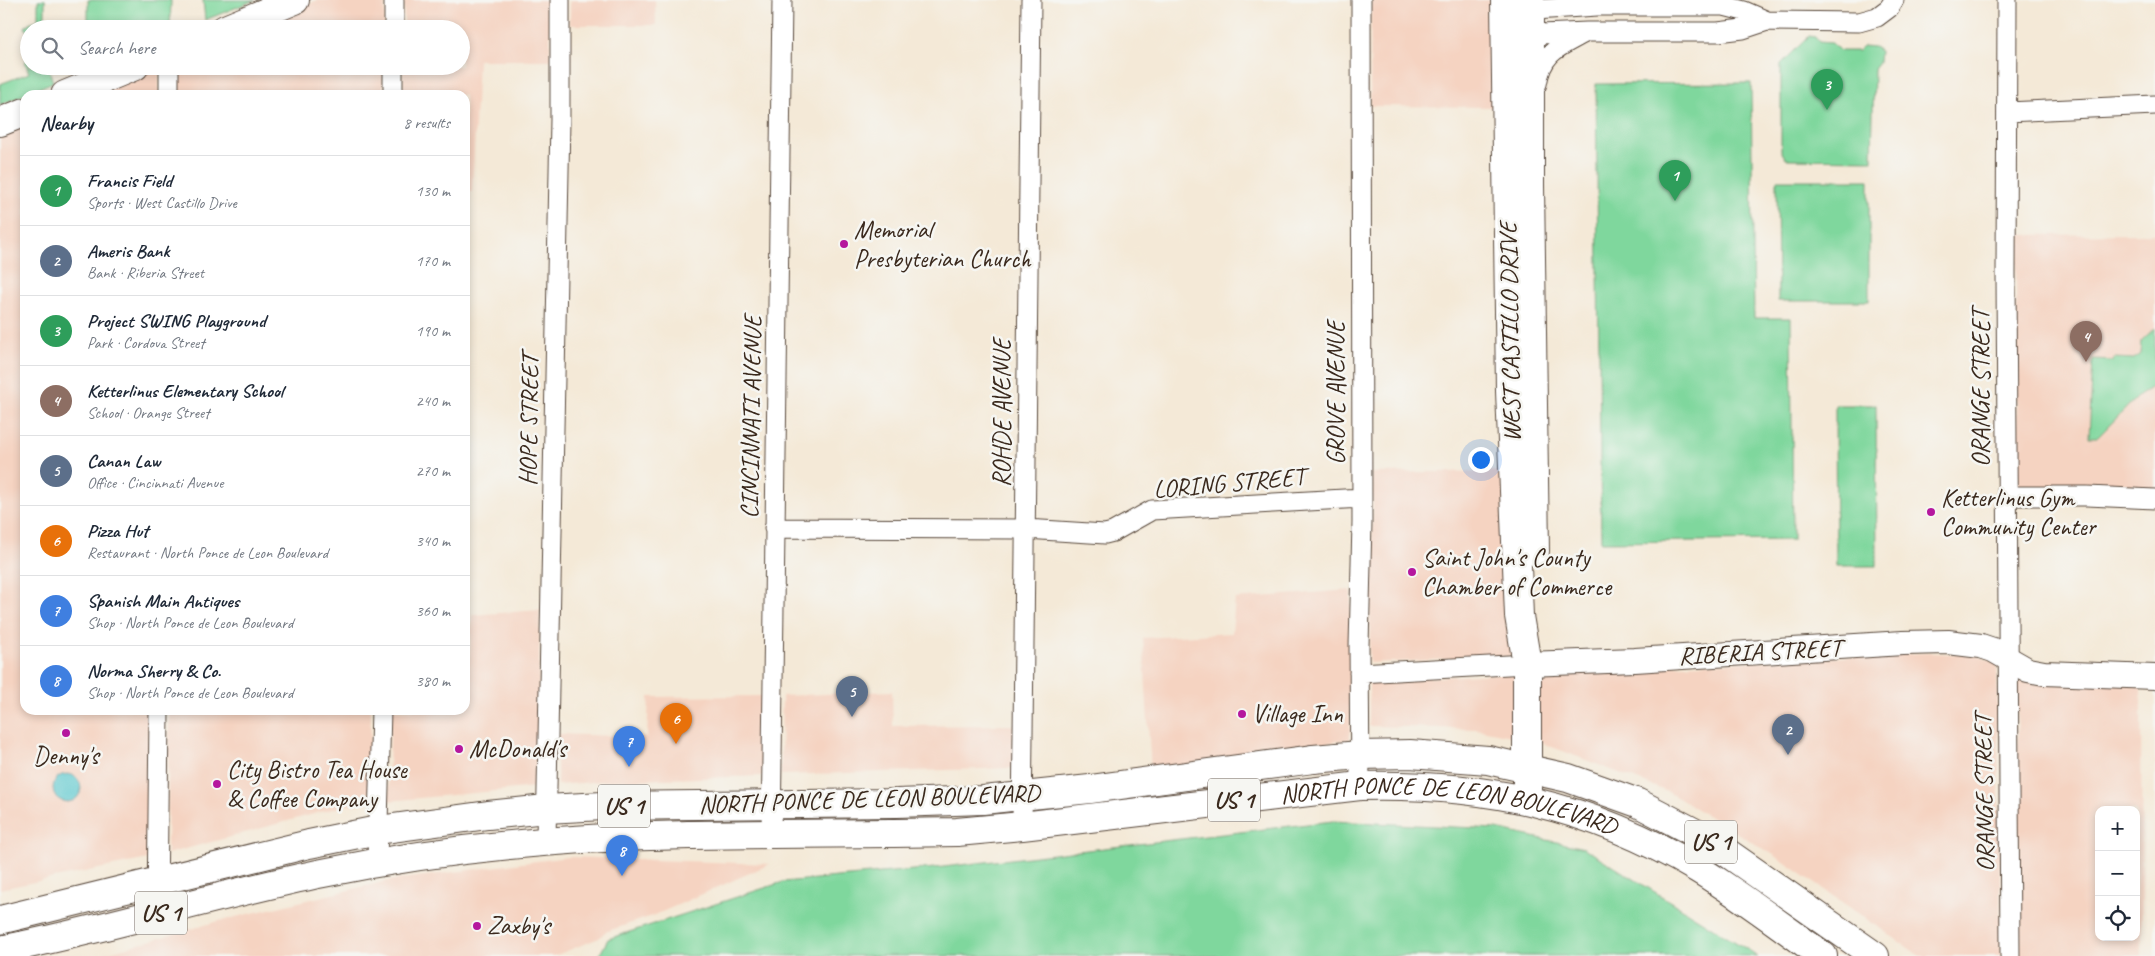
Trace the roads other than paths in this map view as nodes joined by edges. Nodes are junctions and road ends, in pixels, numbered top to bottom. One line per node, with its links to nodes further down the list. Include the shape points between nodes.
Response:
1 (296, 0): 11 (main road)
2 (394, 0): 12 (street)
3 (560, 0): 43 (street, HOPE STREET)
4 (782, 0): 29 (street, CINCINNATI AVENUE)
5 (1032, 0): 30 (street, ROHDE AVENUE)
6 (1361, 0): 27 (street, GROVE AVENUE)
7 (1894, 0): 13 (street, via 1877,16 1859,22)
8 (2007, 0): 22 (street, ORANGE STREET)
9 (1580, 3): 10 (street); 13 (street, via 1724,6)
10 (1517, 15): 14 (street); 25 (main road, WEST CASTILLO DRIVE); 32 (main road, WEST CASTILLO DRIVE, via 1510,391 1519,616)
11 (247, 20)
12 (394, 20)
13 (1767, 21): 14 (street, via 1743,29 1718,32)
14 (1587, 32): 25 (street, via 1550,54 1539,68)
15 (113, 75): 18 (main road)
16 (169, 75): 19 (street)
17 (394, 75): 20 (street)
18 (77, 90)
19 (169, 90)
20 (393, 90)
21 (2155, 106): 22 (street)
22 (2007, 112): 26 (street, ORANGE STREET)
23 (20, 114): 24 (main road)
24 (0, 122)
25 (1529, 127): 32 (main road, WEST CASTILLO DRIVE, via 1535,617)
26 (2007, 496): 28 (street); 31 (street, ORANGE STREET)
27 (1362, 498): 30 (street, LORING STREET, via 1152,510 1105,534); 33 (street, GROVE AVENUE)
28 (2155, 500)
29 (774, 528): 30 (street, LORING STREET); 42 (street, CINCINNATI AVENUE)
30 (1026, 529): 40 (street, ROHDE AVENUE)
31 (2007, 659): 32 (street, RIBERIA STREET, via 1981,646 1948,642); 34 (street, RIBERIA STREET, via 2028,670 2044,673); 55 (street, ORANGE STREET)
32 (1527, 664): 33 (street, RIBERIA STREET); 38 (main road, WEST CASTILLO DRIVE)
33 (1359, 672): 37 (street, GROVE AVENUE)
34 (2155, 677)
35 (159, 715): 49 (street)
36 (381, 715): 45 (street)
37 (1360, 755): 38 (main road, NORTH PONCE DE LEON BOULEVARD / US 1, via 1444,755); 39 (street, GROVE AVENUE); 40 (main road, NORTH PONCE DE LEON BOULEVARD / US 1)
38 (1527, 768): 41 (main road, WEST CASTILLO DRIVE); 54 (main road, NORTH PONCE DE LEON BOULEVARD / US 1, via 1607,792 1709,840)
39 (1360, 786): 41 (main road, NORTH PONCE DE LEON BOULEVARD / US 1, via 1402,784 1443,787); 44 (main road, NORTH PONCE DE LEON BOULEVARD / US 1)
40 (1022, 797): 42 (main road, NORTH PONCE DE LEON BOULEVARD / US 1, via 897,803); 44 (street, ROHDE AVENUE)
41 (1527, 799): 53 (main road, NORTH PONCE DE LEON BOULEVARD / US 1, via 1597,821 1666,851 1729,890)
42 (771, 804): 43 (main road, NORTH PONCE DE LEON BOULEVARD / US 1); 46 (street, CINCINNATI AVENUE)
43 (546, 809): 45 (main road, NORTH PONCE DE LEON BOULEVARD / US 1); 47 (street, HOPE STREET)
44 (1022, 826): 46 (main road, NORTH PONCE DE LEON BOULEVARD / US 1, via 939,832)
45 (378, 830): 48 (street); 49 (main road, NORTH PONCE DE LEON BOULEVARD / US 1)
46 (771, 834): 47 (main road, NORTH PONCE DE LEON BOULEVARD / US 1)
47 (546, 840): 48 (main road, NORTH PONCE DE LEON BOULEVARD / US 1)
48 (377, 862): 50 (main road, NORTH PONCE DE LEON BOULEVARD / US 1)
49 (157, 882): 50 (street); 51 (main road, NORTH PONCE DE LEON BOULEVARD / US 1)
50 (157, 914): 52 (main road, NORTH PONCE DE LEON BOULEVARD / US 1)
51 (0, 920)
52 (0, 950)
53 (1823, 956)
54 (1875, 956)
55 (2010, 956)

